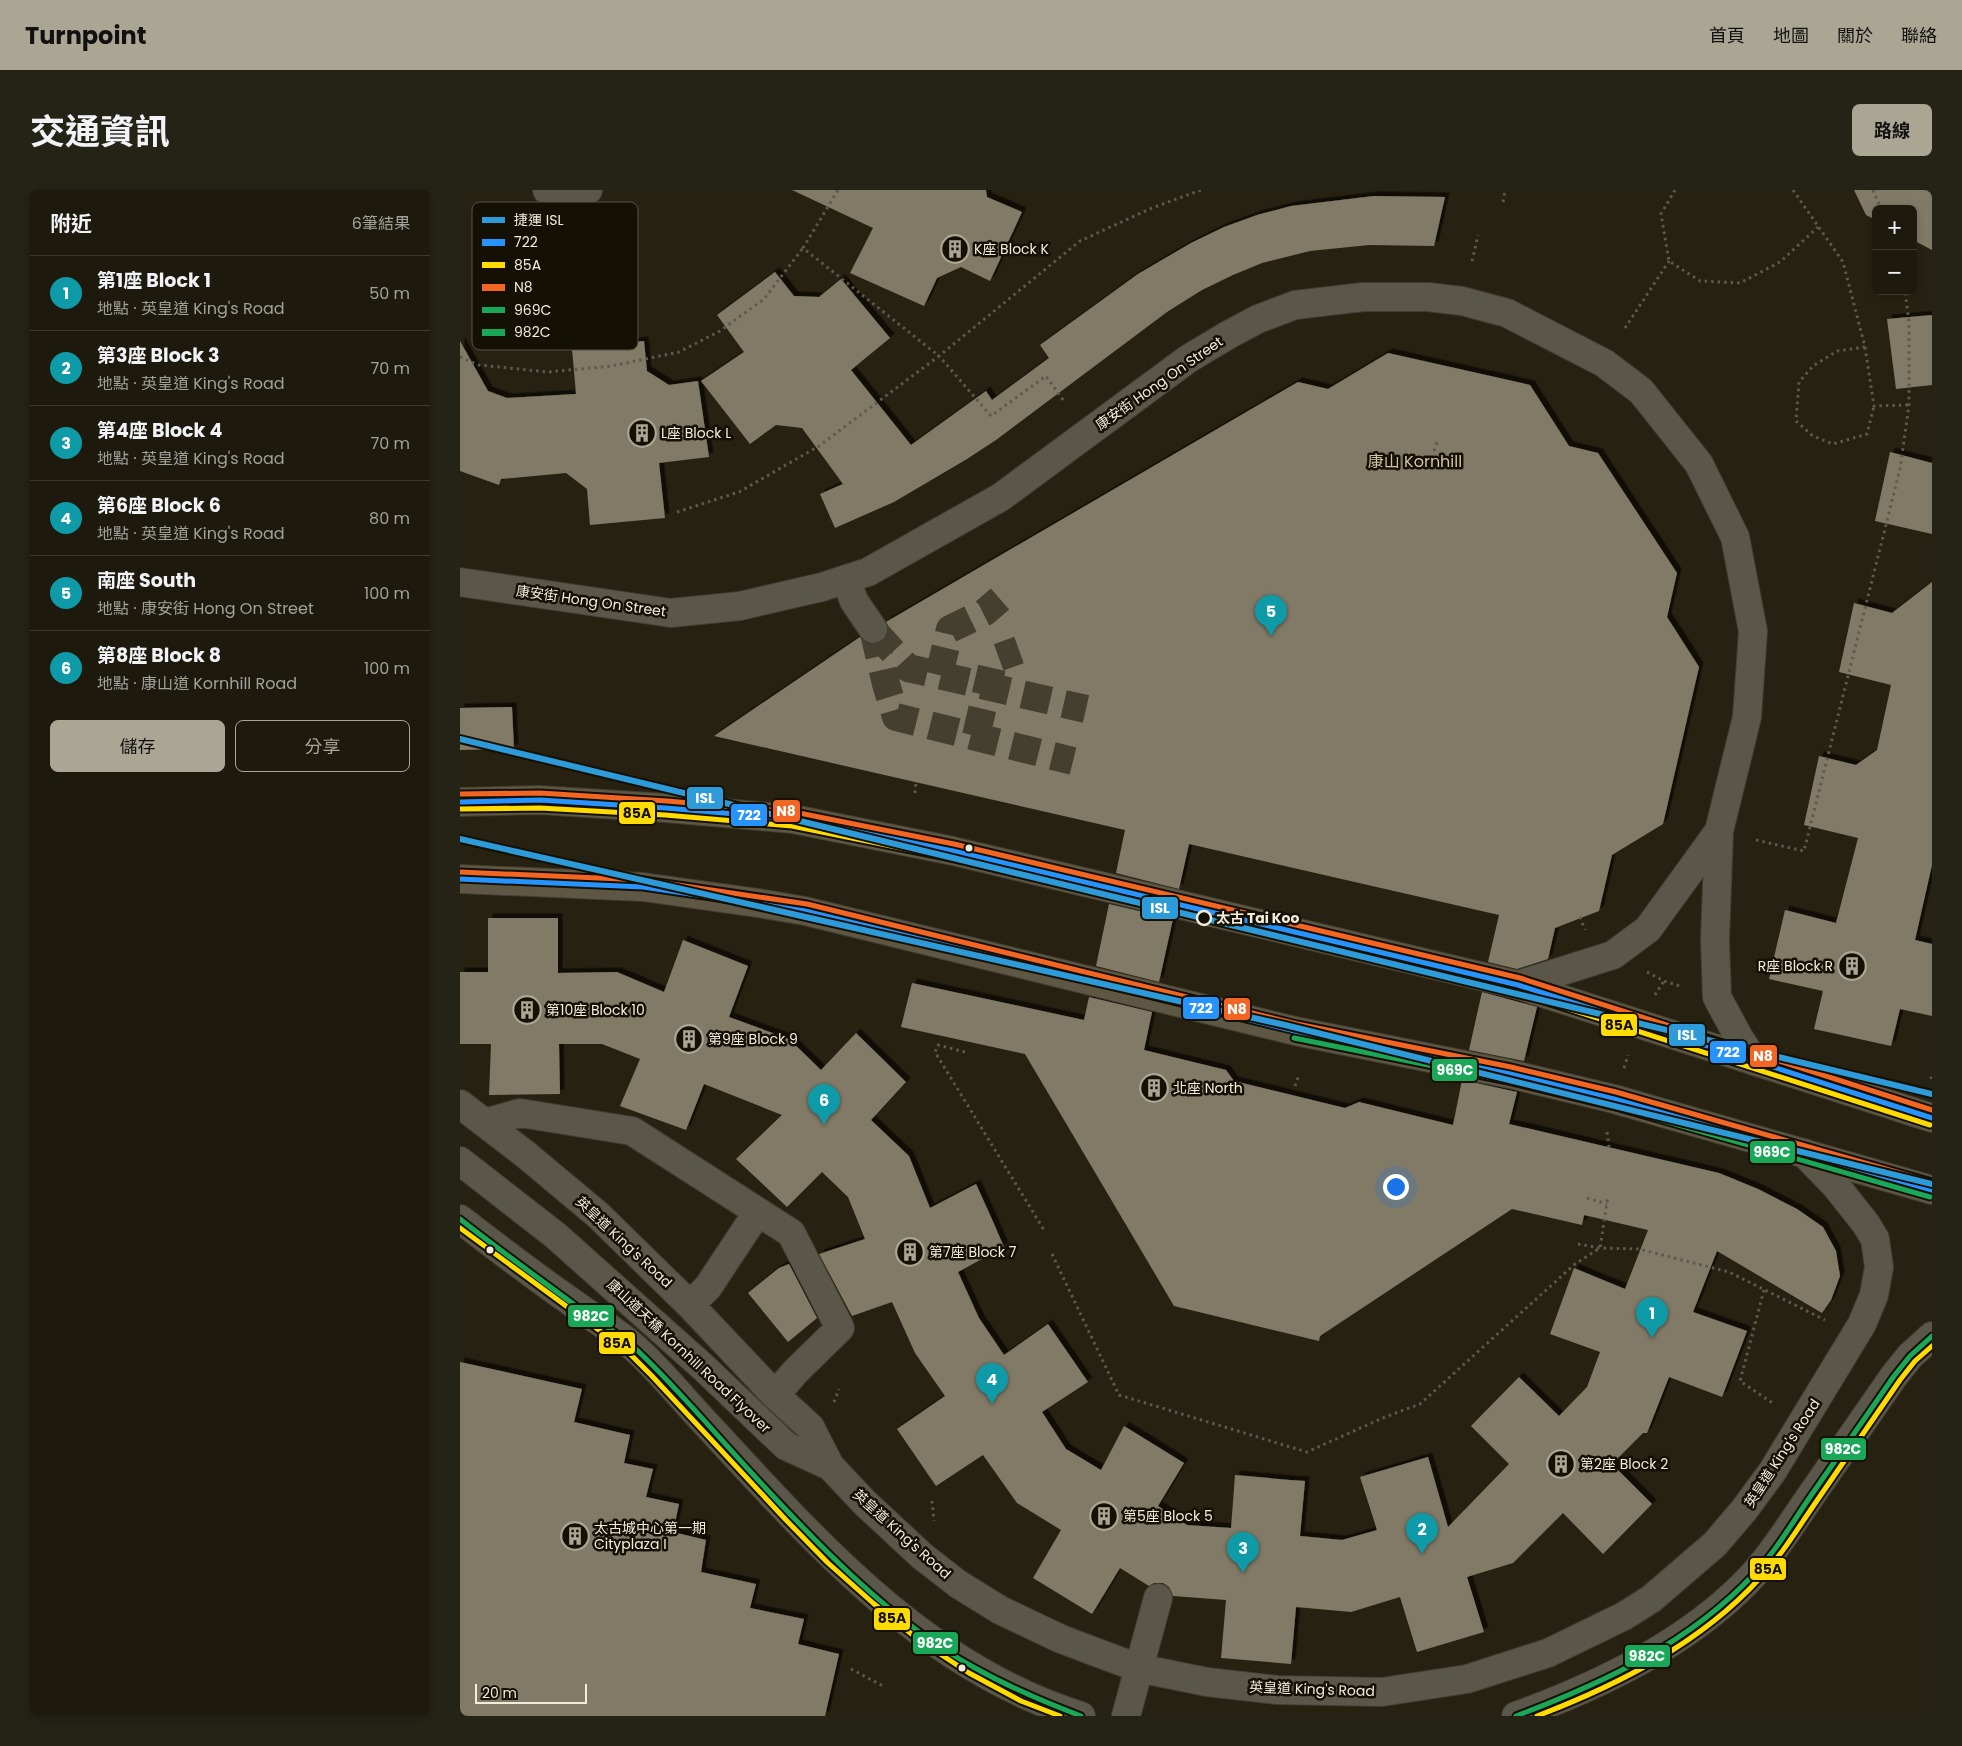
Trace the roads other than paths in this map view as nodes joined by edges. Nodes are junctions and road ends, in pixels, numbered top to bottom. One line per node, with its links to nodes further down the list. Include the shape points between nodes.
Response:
1 (547, 190): 2 (street, via 564,195)
2 (588, 190)
3 (846, 579): 4 (street, 康安街 Hong On Street, via 740,606 671,614); 5 (street, via 854,601); 7 (street, 康安街 Hong On Street, via 868,572 1001,497 1188,359 1258,319 1295,305 1363,297 1428,297 1462,301 1507,313 1604,363 1641,391 1698,464 1735,537 1753,631 1747,718)
4 (460, 582)
5 (873, 630)
6 (460, 802): 9 (main road, via 550,801 793,819 953,851)
7 (1719, 831): 9 (street, 康安街 Hong On Street, via 1648,929 1613,955); 10 (street, 康安街 Hong On Street, via 1717,997)
8 (460, 878): 14 (main road, via 643,887 805,911 1295,1031 1567,1087)
9 (1518, 985): 10 (main road)
10 (1754, 1060): 12 (main road)
11 (460, 1104): 13 (street, 英皇道 King's Road)
12 (1932, 1118)
13 (485, 1123): 17 (street, via 520,1113 632,1131); 20 (street, 英皇道 King's Road, via 598,1215)
14 (1804, 1153): 16 (main road); 26 (street, 英皇道 King's Road, via 1836,1186 1875,1239 1878,1267 1874,1296 1854,1338 1772,1472 1715,1544 1651,1599 1624,1616 1548,1653 1468,1679 1382,1692 1277,1690 1207,1682)
15 (460, 1161): 19 (street, 康山道天橋 Kornhill Road Flyover)
16 (1932, 1190)
17 (757, 1213): 20 (street, via 708,1287); 23 (street, via 791,1233 840,1328)
18 (460, 1219): 22 (street)
19 (555, 1235): 22 (street, 康山道天橋 Kornhill Road Flyover); 24 (street, 康山道天橋 Kornhill Road Flyover, via 786,1446)
20 (690, 1305): 23 (street, 英皇道 King's Road)
21 (1932, 1336): 29 (street, via 1894,1376 1784,1535 1748,1580 1682,1635 1634,1664 1561,1700)
22 (638, 1350): 27 (street, via 820,1546 885,1605 965,1663 1048,1706)
23 (775, 1395): 24 (street, 英皇道 King's Road, via 810,1427)
24 (830, 1466): 26 (street, 英皇道 King's Road, via 908,1543 958,1584 1000,1610 1061,1639)
25 (1158, 1598): 26 (street)
26 (1138, 1668): 28 (street)
27 (1081, 1716)
28 (1126, 1716)
29 (1516, 1716)

